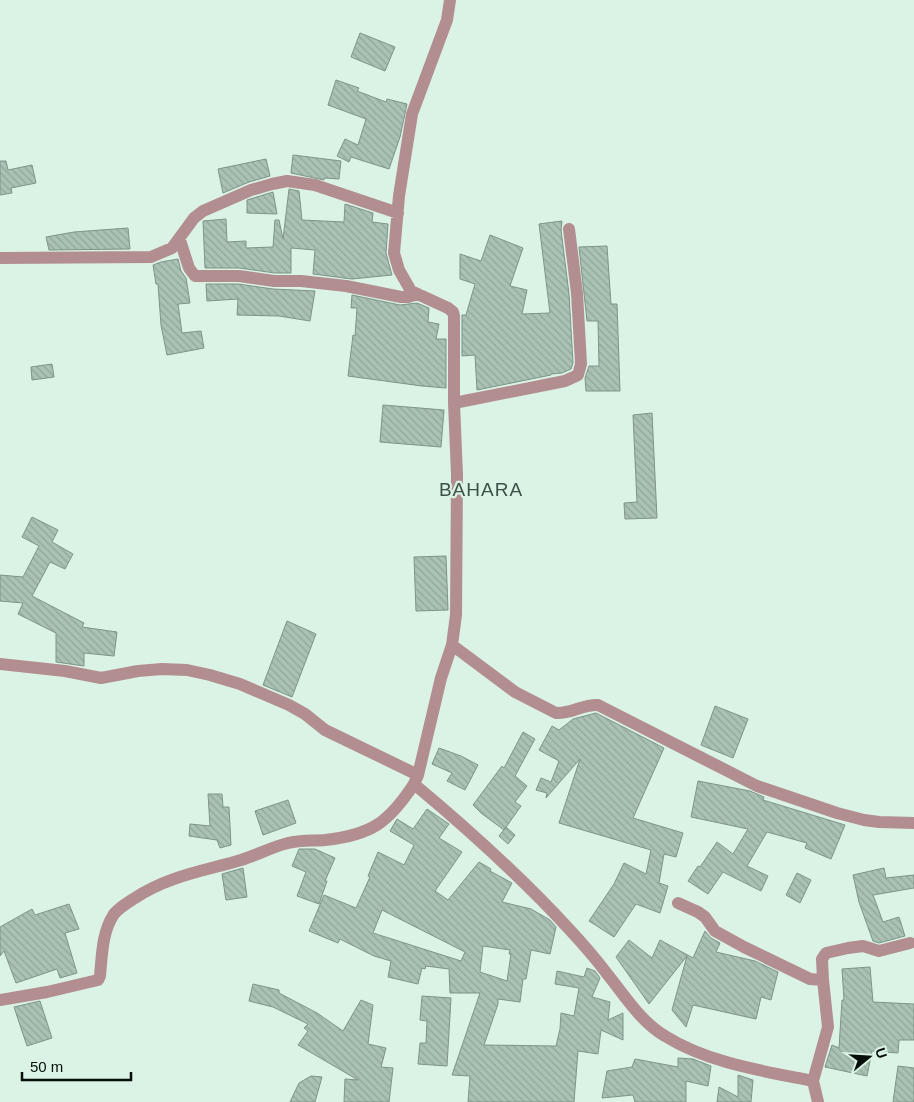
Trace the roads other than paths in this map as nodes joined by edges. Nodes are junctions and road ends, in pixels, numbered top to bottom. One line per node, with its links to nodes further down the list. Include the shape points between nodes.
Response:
1 (450, 0): 2 (street, via 447,20 412,114)
2 (398, 214): 4 (street, via 315,185 287,181 251,190 203,211 194,218); 6 (street, via 394,253 405,281 411,291)
3 (569, 230): 7 (street, via 577,293 581,364 578,375 565,381)
4 (180, 240): 5 (street, via 172,248 151,257); 6 (street, via 195,276 301,281 402,297)
5 (0, 258)
6 (418, 294): 7 (street, via 453,312)
7 (454, 402): 8 (street, via 457,608)
8 (452, 645): 10 (street); 11 (street, via 515,692 556,713 598,705 757,786 864,820)
9 (0, 664): 10 (street, via 101,678 162,669 210,675 289,705 325,730)
10 (416, 779): 15 (street, via 400,806 388,818 366,831 288,843 152,887 123,905 110,922 104,937 98,980); 16 (street, via 530,888 662,1035 693,1051 738,1065)
11 (914, 823)
12 (678, 903): 14 (street, via 698,912 715,931 744,947 810,979)
13 (910, 943): 14 (street, via 879,951 861,946 826,953 822,959)
14 (824, 980): 16 (street, via 828,1027)
15 (0, 1000)
16 (813, 1081): 17 (street)
17 (818, 1102)

